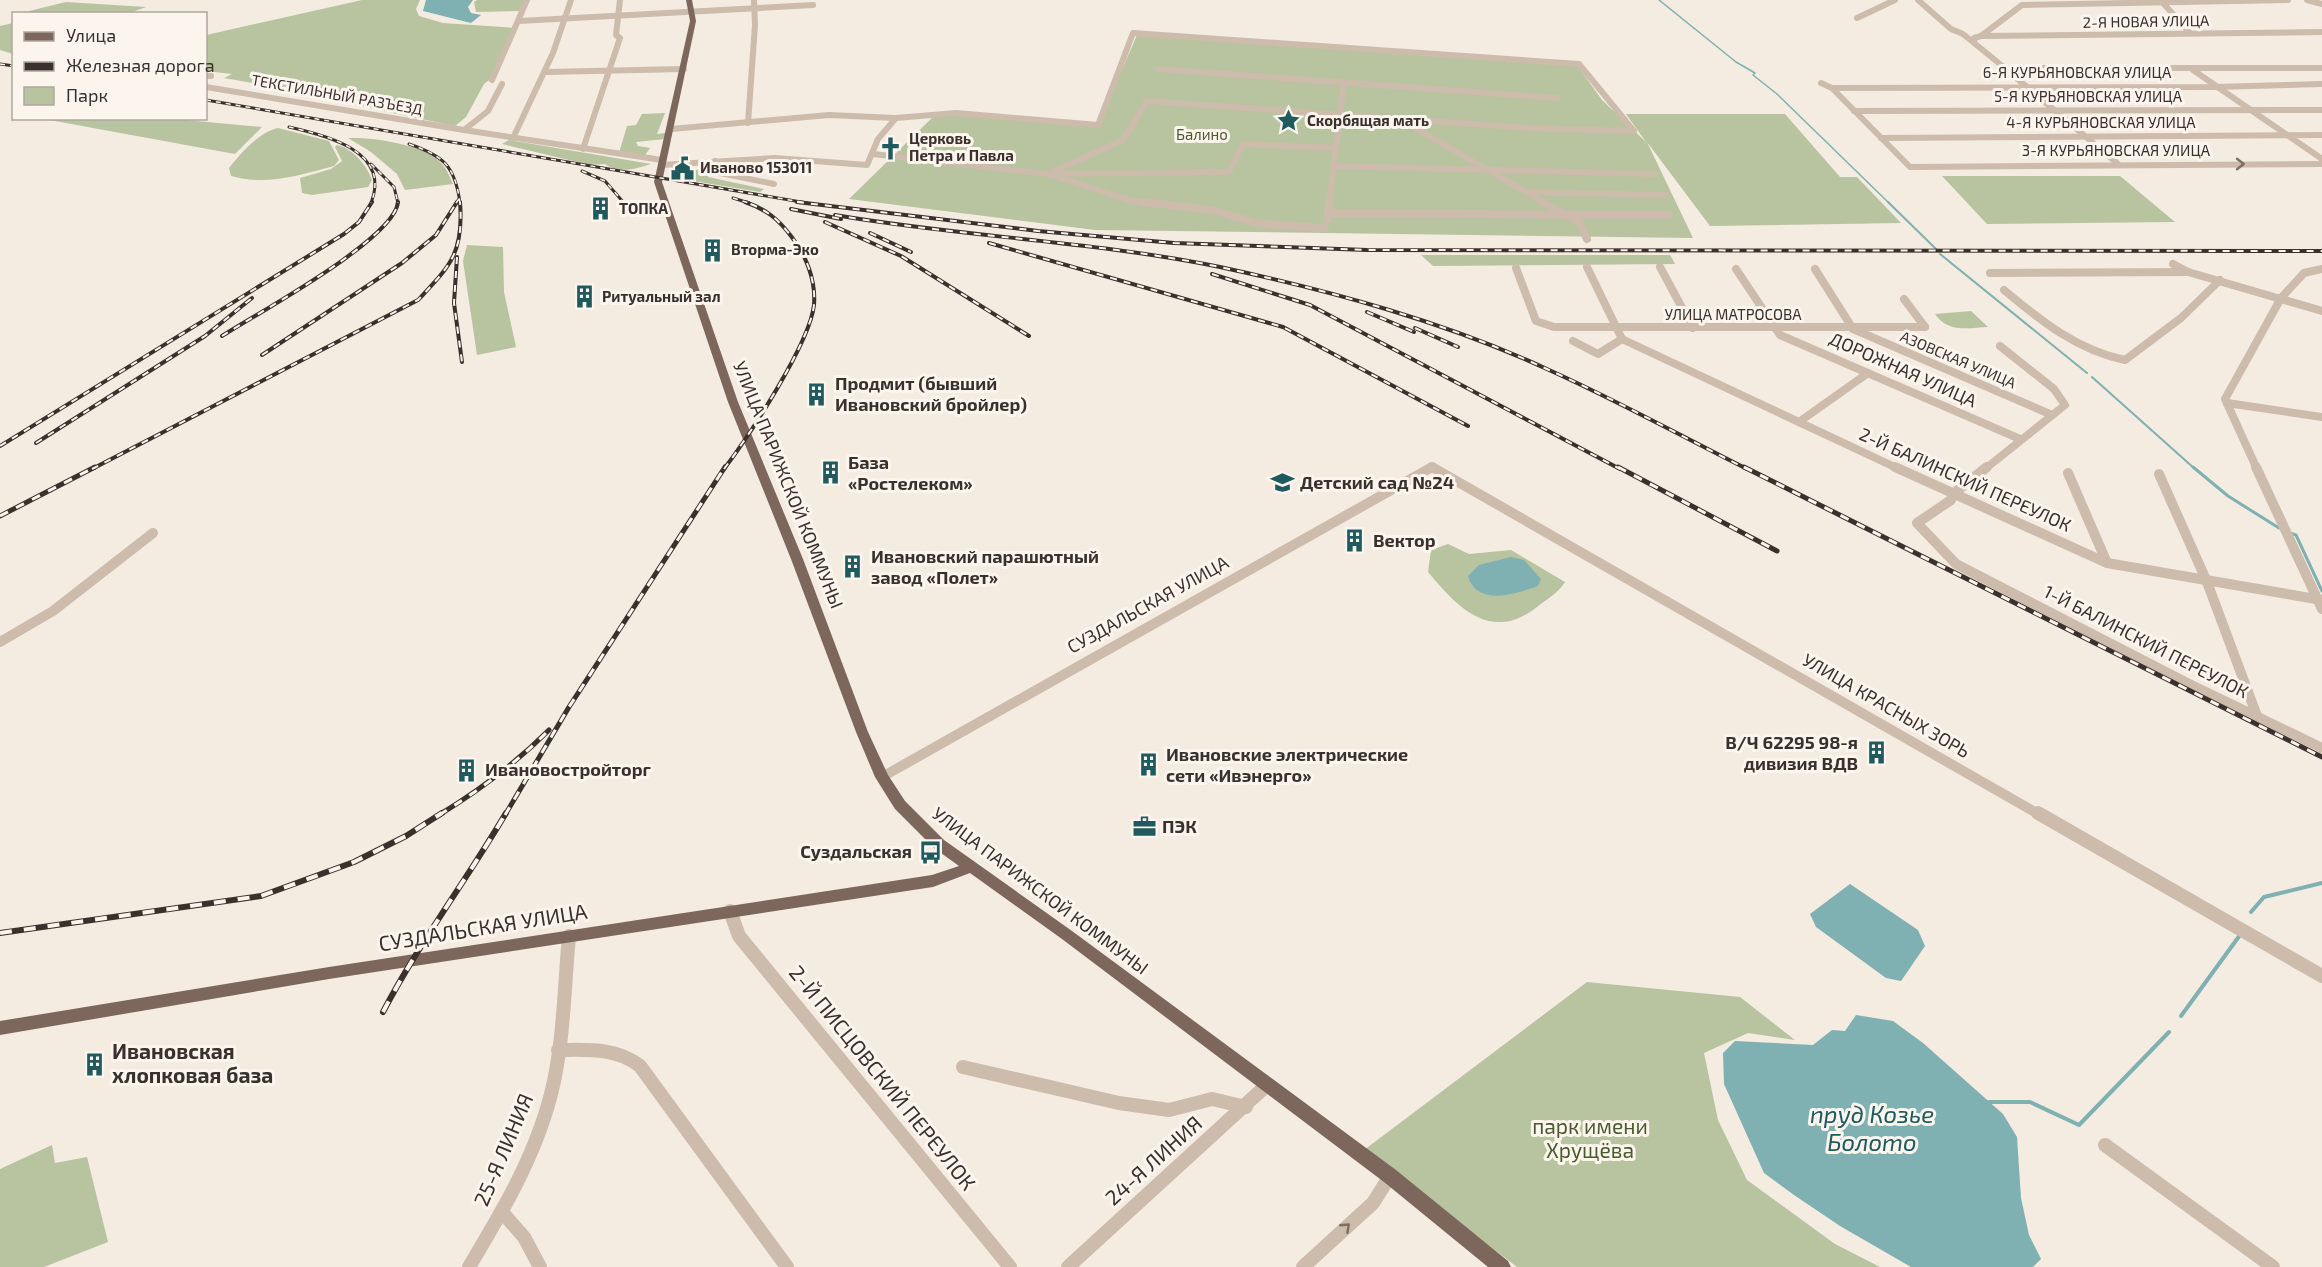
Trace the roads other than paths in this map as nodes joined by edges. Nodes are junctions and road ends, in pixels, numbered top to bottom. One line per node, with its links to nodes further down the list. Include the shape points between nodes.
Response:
1 (527, 0): 19 (street)
2 (571, 0): 18 (street)
3 (620, 0): 16 (street)
4 (689, 0): 15 (main road)
5 (1895, 0): 17 (street)
6 (1918, 0): 23 (street, via 1951,29)
7 (2288, 0): 9 (street)
8 (2307, 0): 13 (street)
9 (2187, 1): 11 (street)
10 (2029, 2): 11 (street); 22 (street)
11 (2163, 3): 21 (street)
12 (755, 4): 14 (street); 15 (street); 48 (street)
13 (2322, 4)
14 (813, 5)
15 (694, 12): 16 (street); 26 (main road, УЛИЦА ПАРИЖСКОЙ КОММУНЫ)
16 (618, 15): 18 (street); 29 (street, via 616,35 620,38)
17 (1857, 18)
18 (566, 19): 19 (street); 30 (street)
19 (519, 21): 31 (street)
20 (2322, 32): 21 (street, 2-Я НОВАЯ УЛИЦА)
21 (2190, 33): 22 (street, 2-Я НОВАЯ УЛИЦА)
22 (1981, 36): 23 (street, via 1974,38)
23 (1974, 42): 28 (street)
24 (2215, 68): 25 (street); 28 (street); 38 (street, via 2193,70)
25 (2322, 68)
26 (684, 69): 29 (street); 49 (main road, УЛИЦА ПАРИЖСКОЙ КОММУНЫ)
27 (1158, 69): 32 (street)
28 (2005, 69): 36 (street)
29 (610, 70): 30 (street); 57 (street)
30 (546, 72): 54 (street)
31 (492, 80)
32 (1344, 83): 40 (street); 45 (street)
33 (1821, 83): 39 (street)
34 (502, 84): 50 (street, via 498,99)
35 (2322, 84): 38 (street, 6-Я КУРЬЯНОВСКАЯ УЛИЦА)
36 (2026, 86): 38 (street, 6-Я КУРЬЯНОВСКАЯ УЛИЦА); 39 (street, 6-Я КУРЬЯНОВСКАЯ УЛИЦА); 41 (street)
37 (207, 87): 50 (street, ТЕКСТИЛЬНЫЙ РАЗЪЕЗД)
38 (2214, 87): 42 (street)
39 (1832, 88): 44 (street)
40 (1558, 98)
41 (2053, 110): 42 (street, 5-Я КУРЬЯНОВСКАЯ УЛИЦА); 44 (street, 5-Я КУРЬЯНОВСКАЯ УЛИЦА); 53 (street)
42 (2253, 110): 43 (street, 5-Я КУРЬЯНОВСКАЯ УЛИЦА); 51 (street)
43 (2322, 110)
44 (1854, 111): 55 (street)
45 (1339, 116): 47 (street); 56 (street); 66 (street, via 1147,101 1123,140)
46 (896, 118): 47 (street, via 956,113 1098,125 1133,33 1579,64 1634,131 1528,129); 48 (street, via 829,115); 58 (street, via 878,139)
47 (1402, 120): 65 (street)
48 (748, 123): 49 (street)
49 (671, 129): 61 (main road, УЛИЦА ПАРИЖСКОЙ КОММУНЫ)
50 (464, 130): 54 (street, ТЕКСТИЛЬНЫЙ РАЗЪЕЗД)
51 (2293, 135): 52 (street, 4-Я КУРЬЯНОВСКАЯ УЛИЦА); 53 (street, 4-Я КУРЬЯНОВСКАЯ УЛИЦА); 59 (street)
52 (2322, 135)
53 (2085, 136): 55 (street, 4-Я КУРЬЯНОВСКАЯ УЛИЦА); 62 (street)
54 (513, 138): 57 (street, ТЕКСТИЛЬНЫЙ РАЗЪЕЗД)
55 (1881, 138): 62 (street, 3-Я КУРЬЯНОВСКАЯ УЛИЦА, via 1910,167)
56 (1335, 148): 64 (street); 66 (street, via 1243,144 1229,172)
57 (583, 149): 61 (street, ТЕКСТИЛЬНЫЙ РАЗЪЕЗД)
58 (873, 154): 60 (street, ТЕКСТИЛЬНЫЙ РАЗЪЕЗД, via 867,165 775,159); 66 (street)
59 (2322, 159)
60 (715, 161): 61 (street, ТЕКСТИЛЬНЫЙ РАЗЪЕЗД); 68 (street, via 710,171)
61 (661, 163): 114 (main road, УЛИЦА ПАРИЖСКОЙ КОММУНЫ, via 658,182 733,402)
62 (2118, 164): 63 (street, 3-Я КУРЬЯНОВСКАЯ УЛИЦА, one-way to 63)
63 (2322, 164)
64 (1333, 166): 65 (street); 71 (street)
65 (1480, 168): 67 (street); 69 (street)
66 (1048, 174): 71 (street, via 1133,201 1212,210 1261,224 1325,230)
67 (1654, 174)
68 (774, 184)
69 (1527, 192): 70 (street); 72 (street)
70 (1665, 195)
71 (1328, 213): 72 (street)
72 (1565, 213): 73 (street); 74 (street, via 1579,222)
73 (1669, 215)
74 (1587, 239)
75 (2172, 264): 82 (street)
76 (1587, 267): 90 (street)
77 (1660, 267): 89 (street)
78 (1516, 268): 90 (street, УЛИЦА МАТРОСОВА, via 1536,321 1542,325)
79 (1736, 269): 91 (street)
80 (1815, 269): 92 (street)
81 (2322, 269): 86 (street, via 2304,273)
82 (2187, 272): 83 (street); 84 (street)
83 (1990, 273)
84 (2220, 280): 85 (street, via 2181,318 2125,360 2058,335); 86 (street)
85 (2004, 290)
86 (2282, 298): 88 (street); 97 (street)
87 (1904, 299): 92 (street, УЛИЦА МАТРОСОВА, via 1925,327)
88 (2322, 311)
89 (1693, 328): 90 (street, УЛИЦА МАТРОСОВА); 91 (street, УЛИЦА МАТРОСОВА)
90 (1616, 329): 93 (street)
91 (1774, 329): 92 (street, УЛИЦА МАТРОСОВА); 96 (street, ДОРОЖНАЯ УЛИЦА)
92 (1853, 329): 98 (street, АЗОВСКАЯ УЛИЦА)
93 (1622, 339): 94 (street, via 1598,354); 100 (street, 2-Й БАЛИНСКИЙ ПЕРЕУЛОК)
94 (1574, 341)
95 (2000, 346): 98 (street, via 2054,389 2066,405)
96 (1868, 374): 100 (street); 101 (street, ДОРОЖНАЯ УЛИЦА)
97 (2226, 401): 99 (street); 109 (street)
98 (2052, 415): 101 (street)
99 (2322, 417)
100 (1799, 422): 105 (street, 2-Й БАЛИНСКИЙ ПЕРЕУЛОК)
101 (2020, 440): 105 (street)
102 (1432, 467): 114 (street, СУЗДАЛЬСКАЯ УЛИЦА); 118 (street, УЛИЦА КРАСНЫХ ЗОРЬ)
103 (2068, 473): 107 (street)
104 (2159, 474): 108 (street)
105 (1953, 494): 107 (street, 2-Й БАЛИНСКИЙ ПЕРЕУЛОК); 112 (street, 1-Й БАЛИНСКИЙ ПЕРЕУЛОК, via 1952,500 1917,523 1956,564)
106 (153, 534): 111 (street, via 53,611)
107 (2107, 563): 108 (street, 2-Й БАЛИНСКИЙ ПЕРЕУЛОК)
108 (2207, 582): 109 (street, 2-Й БАЛИНСКИЙ ПЕРЕУЛОК); 112 (street)
109 (2320, 600): 110 (street)
110 (2322, 609)
111 (0, 642)
112 (2257, 716): 113 (street, 1-Й БАЛИНСКИЙ ПЕРЕУЛОК)
113 (2322, 748)
114 (882, 777): 115 (main road, УЛИЦА ПАРИЖСКОЙ КОММУНЫ, via 919,827)
115 (970, 867): 116 (main road, СУЗДАЛЬСКАЯ УЛИЦА, via 933,881); 122 (main road, УЛИЦА ПАРИЖСКОЙ КОММУНЫ)
116 (730, 911): 117 (main road, СУЗДАЛЬСКАЯ УЛИЦА); 130 (street, 2-Й ПИСЦОВСКИЙ ПЕРЕУЛОК, via 739,936)
117 (569, 936): 119 (main road, СУЗДАЛЬСКАЯ УЛИЦА); 120 (street, 25-Я ЛИНИЯ)
118 (2322, 976)
119 (0, 1028)
120 (558, 1050): 126 (street, 25-Я ЛИНИЯ, via 551,1095 538,1134); 129 (street, via 611,1051 630,1056)
121 (963, 1067): 123 (street, via 1119,1103 1169,1110 1212,1099)
122 (1267, 1086): 123 (street, 24-Я ЛИНИЯ); 125 (main road, УЛИЦА ПАРИЖСКОЙ КОММУНЫ)
123 (1246, 1107): 131 (street, 24-Я ЛИНИЯ)
124 (2104, 1145): 134 (street)
125 (1390, 1176): 132 (street, one-way to 125, via 1372,1203); 133 (main road, УЛИЦА ПАРИЖСКОЙ КОММУНЫ)
126 (502, 1212): 127 (street, 25-Я ЛИНИЯ); 128 (street, via 524,1237)
127 (469, 1267)
128 (540, 1267)
129 (787, 1267)
130 (1010, 1267)
131 (1068, 1267)
132 (1303, 1267)
133 (1502, 1267)
134 (2273, 1267)

